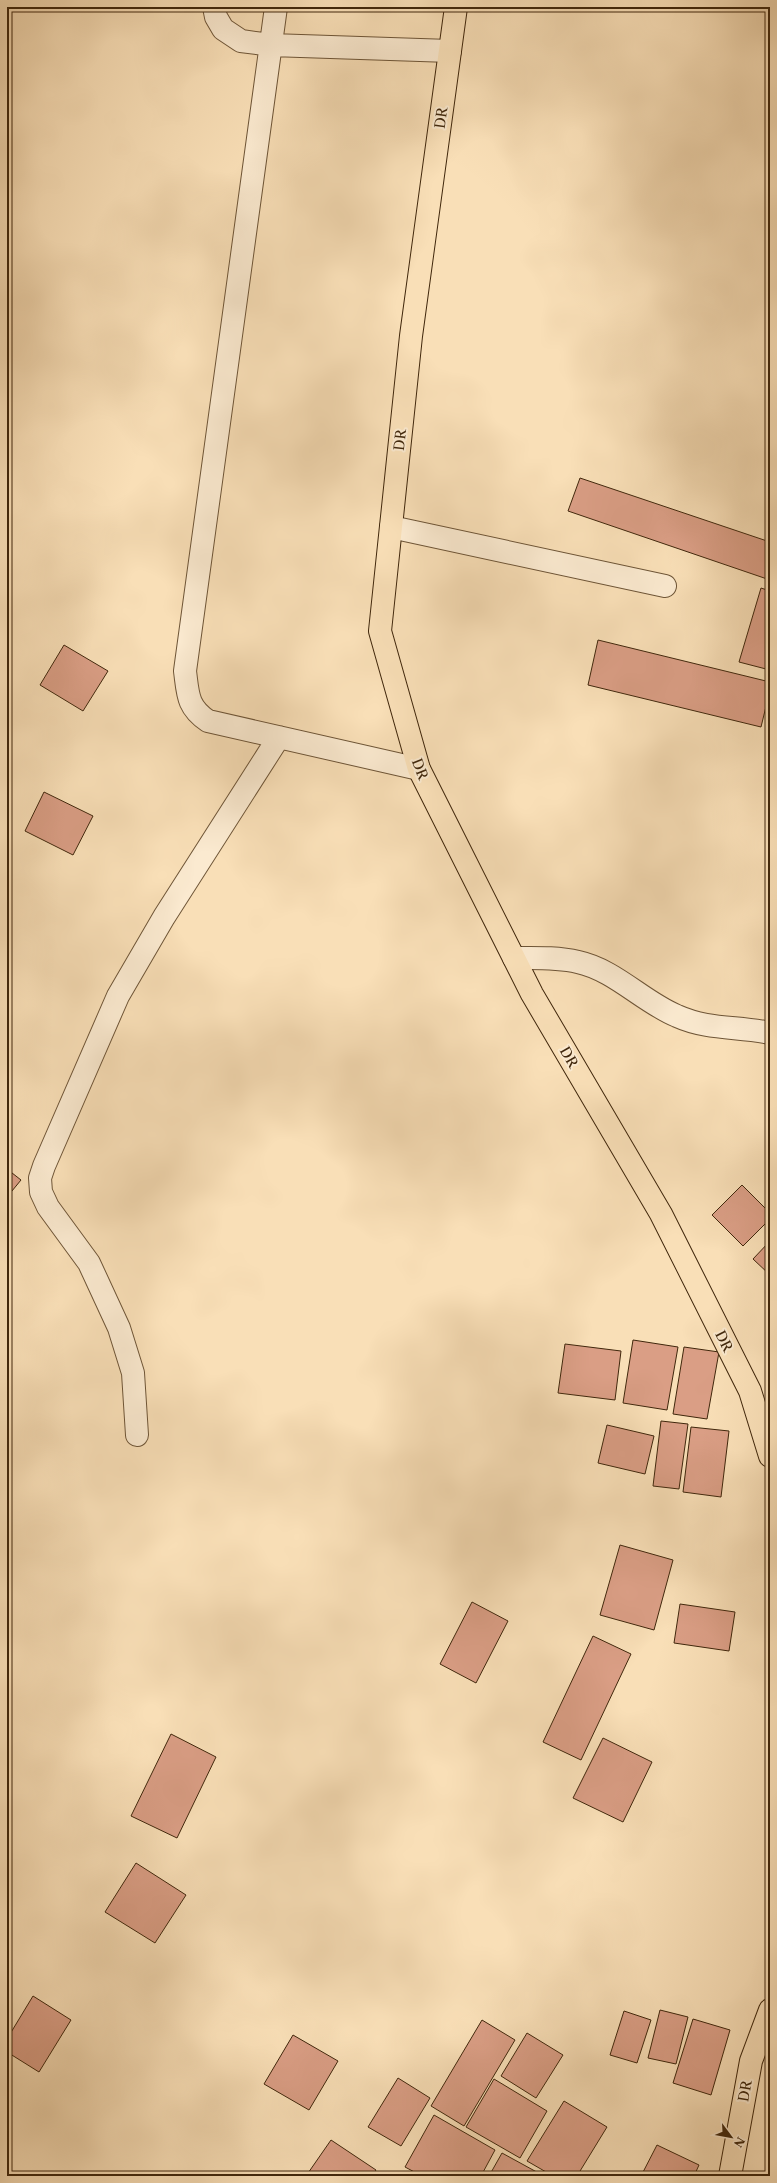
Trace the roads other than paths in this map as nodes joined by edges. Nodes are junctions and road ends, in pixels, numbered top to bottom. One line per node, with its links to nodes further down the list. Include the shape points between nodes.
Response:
1 (214, 7): 4 (street, via 223,29 240,41)
2 (276, 7): 4 (street)
3 (456, 7): 5 (main road, DR)
4 (271, 45): 5 (street); 8 (street, via 186,671 189,699 196,713 208,721)
5 (450, 51): 6 (main road, DR, via 411,336)
6 (391, 527): 7 (street); 9 (main road, DR, via 380,631)
7 (665, 586)
8 (279, 737): 9 (street); 12 (street, via 164,917 118,996 40,1178 41,1192 48,1207 89,1263 119,1328 133,1373)
9 (419, 769): 10 (main road, DR)
10 (514, 958): 11 (street, via 553,958 579,962 614,978 676,1016 708,1027); 13 (main road, DR, via 532,994 660,1214 750,1391)
11 (770, 1033)
12 (137, 1435)
13 (770, 1456)
14 (770, 2010): 15 (main road, DR, via 751,2060)
15 (730, 2176)

